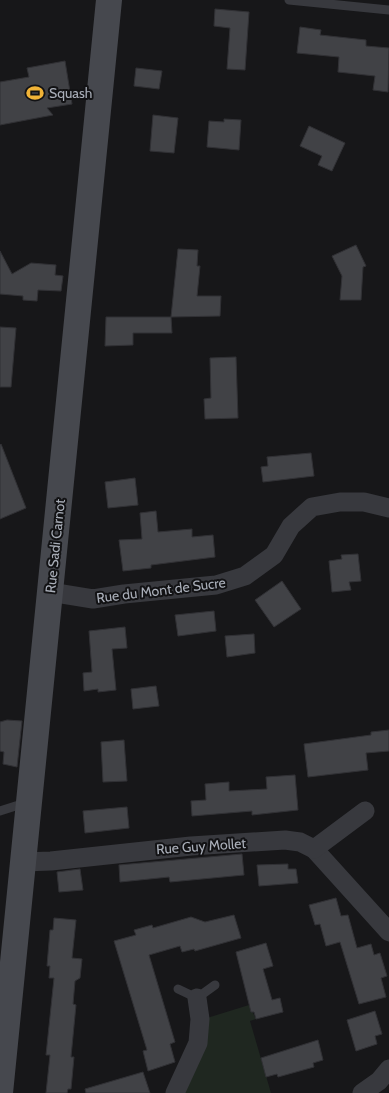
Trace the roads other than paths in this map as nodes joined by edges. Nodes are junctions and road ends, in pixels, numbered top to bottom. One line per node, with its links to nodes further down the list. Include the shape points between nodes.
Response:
1 (110, 0): 5 (main road, Rue Sadi Carnot)
2 (289, 0): 3 (lane)
3 (389, 10)
4 (389, 508): 5 (street, Rue du Mont de Sucre, via 364,502 312,507 291,526 274,555 245,576 216,585 93,599)
5 (50, 592): 6 (main road, Rue Sadi Carnot)
6 (28, 802): 7 (lane); 10 (main road, Rue Sadi Carnot)
7 (0, 811)
8 (365, 811): 9 (street)
9 (314, 849): 10 (street, Rue Guy Mollet, via 300,842 285,840); 11 (street)
10 (23, 862): 16 (main road, Rue Sadi Carnot)
11 (386, 923)
12 (215, 985): 14 (lane)
13 (178, 989): 14 (lane)
14 (197, 998): 17 (street, via 200,1019 198,1043)
15 (389, 1070): 18 (street)
16 (0, 1093)
17 (174, 1093)
18 (362, 1093)

